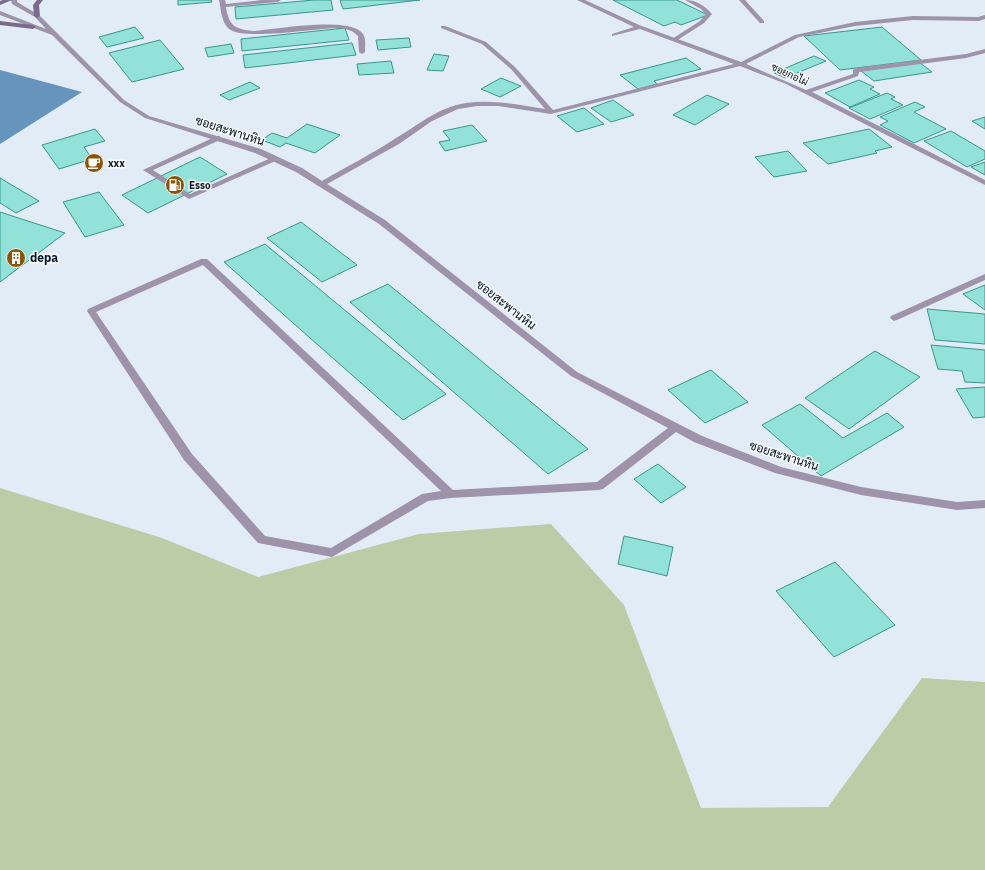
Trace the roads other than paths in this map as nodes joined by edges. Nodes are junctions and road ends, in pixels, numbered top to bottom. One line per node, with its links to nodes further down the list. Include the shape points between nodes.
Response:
1 (9, 0): 8 (main road)
2 (14, 0): 11 (street, ซอยสะพานหิน, via 14,3)
3 (40, 0): 11 (main road, via 36,5)
4 (278, 0): 9 (street)
5 (580, 0): 17 (street, ซอยกอไผ่)
6 (688, 0): 20 (street, via 709,14 702,22)
7 (742, 0): 13 (street)
8 (0, 3)
9 (223, 3): 22 (street, via 226,22 233,30 256,32 319,26 352,28 361,36)
10 (0, 13): 15 (street, ซอยสะพานหิน)
11 (37, 16): 18 (street, ซอยสะพานหิน)
12 (985, 17): 23 (street, via 913,18 855,24 797,36)
13 (762, 22)
14 (0, 24): 15 (main road)
15 (34, 27): 18 (street, ซอยสะพานหิน)
16 (443, 27): 25 (street, via 484,43 512,68)
17 (640, 27): 19 (street); 20 (street, ซอยกอไผ่)
18 (54, 34): 26 (street, ซอยสะพานหิน, via 122,101 147,117)
19 (614, 35)
20 (674, 40): 23 (street, ซอยกอไผ่)
21 (985, 51): 24 (street, via 966,56 856,70 856,75)
22 (362, 52)
23 (741, 64): 24 (street, ซอยกอไผ่); 25 (street)
24 (806, 92): 28 (street, ซอยกอไผ่)
25 (551, 112): 29 (street, via 489,104 466,105 444,111)
26 (217, 138): 27 (street, ซอยสะพานหิน); 27 (street, via 147,170 189,197)
27 (276, 159): 29 (street, ซอยสะพานหิน)
28 (985, 183)
29 (322, 184): 32 (street, ซอยสะพานหิน, via 382,222 574,374)
30 (985, 277): 31 (street)
31 (894, 318)
32 (676, 427): 33 (street, via 599,486); 34 (street, ซอยสะพานหิน, via 698,439 779,470 861,491 957,506)
33 (450, 494): 33 (street, via 426,498 332,553 262,540 188,457 91,311 204,261)
34 (985, 504)

